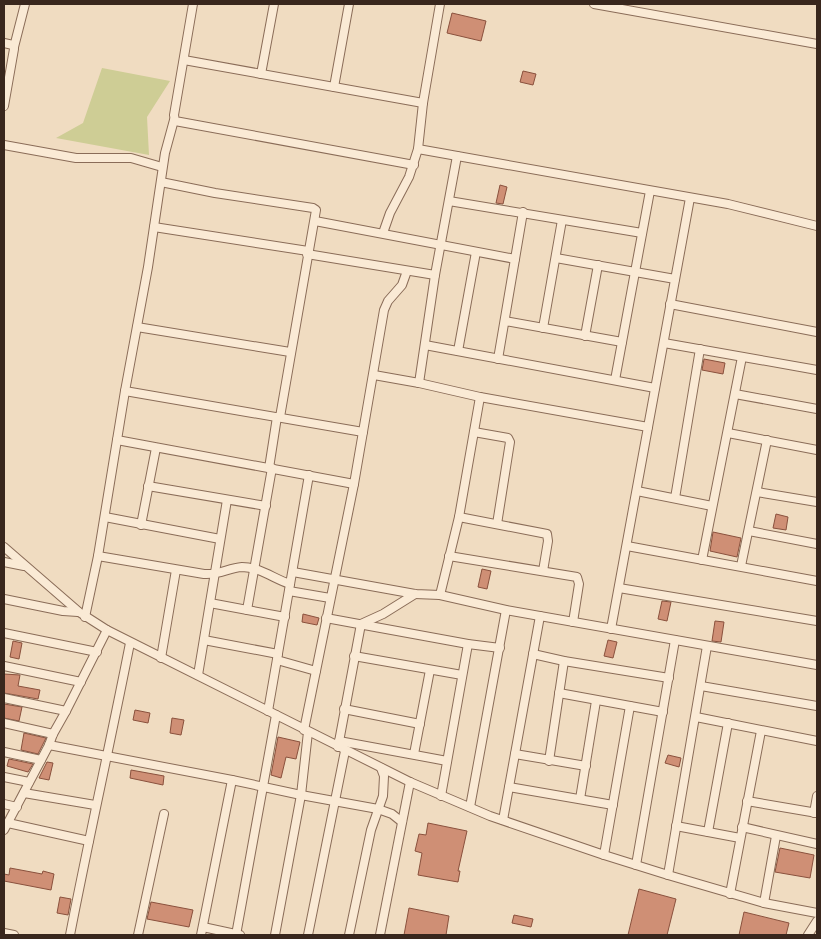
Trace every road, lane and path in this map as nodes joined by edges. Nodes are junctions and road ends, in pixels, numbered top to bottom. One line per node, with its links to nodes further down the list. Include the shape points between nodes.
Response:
1 (24, 4): 9 (street)
2 (193, 4): 10 (street)
3 (274, 4): 11 (street)
4 (349, 4): 12 (street)
5 (440, 4): 13 (street)
6 (594, 4): 8 (street)
7 (4, 43): 9 (street)
8 (817, 44)
9 (14, 47): 14 (street)
10 (184, 60): 11 (street); 15 (street)
11 (261, 74): 12 (street)
12 (334, 87): 13 (street)
13 (423, 102): 17 (street)
14 (4, 106)
15 (174, 120): 19 (street); 20 (street)
16 (4, 145): 20 (street, via 76,158 131,158)
17 (418, 149): 18 (street); 19 (street)
18 (458, 156): 22 (street); 24 (street)
19 (414, 165): 31 (street)
20 (162, 167): 21 (street)
21 (160, 182): 27 (street, via 312,208 316,213); 29 (street)
22 (650, 190): 23 (street); 30 (street)
23 (690, 198): 28 (street); 41 (street)
24 (449, 201): 25 (street); 32 (street)
25 (523, 212): 26 (street); 36 (street)
26 (562, 220): 30 (street); 35 (street)
27 (315, 221): 31 (street); 34 (street)
28 (817, 226)
29 (154, 227): 34 (street); 44 (street)
30 (642, 233): 39 (street)
31 (383, 234): 32 (street)
32 (441, 244): 33 (street); 40 (street)
33 (476, 252): 36 (street); 52 (street)
34 (308, 253): 38 (street); 53 (street)
35 (556, 258): 37 (street); 45 (street)
36 (515, 259): 43 (street)
37 (598, 265): 39 (street); 47 (street)
38 (407, 270): 40 (street); 57 (street, via 402,285 384,310)
39 (636, 272): 41 (street); 48 (street)
40 (435, 276): 50 (street)
41 (675, 279): 42 (street)
42 (670, 304): 46 (street); 49 (street)
43 (505, 321): 45 (street); 55 (street)
44 (137, 327): 53 (street); 61 (street)
45 (543, 328): 47 (street)
46 (817, 332)
47 (585, 336): 48 (street)
48 (622, 342): 58 (street)
49 (664, 343): 51 (street); 60 (street)
50 (425, 345): 52 (street); 59 (street)
51 (700, 349): 54 (street); 80 (street)
52 (458, 351): 55 (street)
53 (290, 352): 65 (street)
54 (742, 357): 56 (street); 62 (street)
55 (498, 359): 58 (street)
56 (817, 370)
57 (374, 375): 59 (street); 67 (street)
58 (615, 380): 60 (street)
59 (419, 383): 63 (street)
60 (655, 388): 66 (street)
61 (125, 391): 65 (street); 70 (street)
62 (736, 394): 64 (street); 69 (street)
63 (480, 397): 66 (street); 68 (street)
64 (817, 409)
65 (279, 417): 67 (street); 74 (street)
66 (648, 427): 78 (street)
67 (363, 432): 76 (street)
68 (474, 432): 86 (street); 87 (street, via 508,438 510,442)
69 (728, 433): 71 (street); 84 (street)
70 (118, 440): 72 (street); 85 (street)
71 (767, 440): 73 (street); 79 (street)
72 (156, 448): 74 (street); 77 (street)
73 (817, 450)
74 (271, 468): 75 (street); 83 (street)
75 (309, 475): 76 (street); 103 (street)
76 (354, 484): 105 (street)
77 (148, 486): 81 (street); 88 (street)
78 (637, 491): 80 (street); 92 (street)
79 (757, 492): 82 (street); 89 (street)
80 (674, 498): 84 (street)
81 (227, 500): 83 (street); 90 (street)
82 (817, 502)
83 (266, 506): 100 (street)
84 (712, 506): 96 (street)
85 (105, 517): 88 (street); 94 (street)
86 (459, 517): 87 (street); 95 (street)
87 (497, 524): 102 (street, via 547,534)
88 (141, 525): 90 (street)
89 (749, 530): 91 (street); 99 (street)
90 (220, 539): 104 (street)
91 (817, 544)
92 (627, 546): 96 (street); 108 (street)
93 (4, 547): 98 (street)
94 (98, 556): 101 (street); 116 (street)
95 (449, 556): 102 (street); 110 (street)
96 (702, 560): 99 (street)
97 (4, 562): 98 (street)
98 (24, 566): 116 (street)
99 (741, 566): 106 (street)
100 (254, 569): 104 (street, via 235,568); 107 (street); 114 (street)
101 (176, 570): 104 (street); 136 (street)
102 (543, 571): 121 (street, via 579,579)
103 (293, 572): 105 (street); 107 (street)
104 (214, 574): 113 (street)
105 (335, 579): 109 (street); 111 (street)
106 (817, 581)
107 (290, 588): 111 (street); 118 (street)
108 (619, 588): 120 (street); 123 (street)
109 (415, 594): 110 (street); 122 (street)
110 (440, 596): 115 (street)
111 (330, 598): 119 (street)
112 (4, 599): 116 (street)
113 (210, 603): 114 (street); 126 (street)
114 (247, 610): 118 (street)
115 (506, 610): 117 (street); 131 (street)
116 (82, 614): 124 (street)
117 (540, 616): 121 (street); 133 (street)
118 (285, 617): 135 (street)
119 (326, 618): 122 (street); 141 (street)
120 (817, 621)
121 (574, 622): 123 (street)
122 (361, 624): 129 (street); 134 (street)
123 (611, 629): 127 (street)
124 (107, 630): 128 (street); 132 (street)
125 (4, 633): 132 (street)
126 (204, 640): 135 (street); 142 (street)
127 (675, 640): 130 (street); 144 (street)
128 (130, 643): 136 (street); 171 (street)
129 (468, 644): 131 (street); 143 (street)
130 (707, 646): 138 (street); 146 (street)
131 (500, 648): 194 (street)
132 (97, 652): 145 (street)
133 (533, 654): 137 (street); 170 (street)
134 (354, 656): 140 (street); 152 (street)
135 (277, 657): 141 (street); 154 (street)
136 (161, 658): 142 (street)
137 (564, 661): 144 (street); 147 (street)
138 (817, 665)
139 (4, 666): 145 (street)
140 (430, 670): 143 (street); 160 (street)
141 (316, 671): 162 (street)
142 (198, 675): 154 (street)
143 (462, 675): 174 (street)
144 (669, 678): 155 (street)
145 (81, 682): 153 (street)
146 (701, 686): 151 (street); 157 (street)
147 (559, 693): 149 (street); 173 (street)
148 (4, 698): 153 (street)
149 (596, 700): 150 (street); 175 (street)
150 (630, 706): 155 (street); 192 (street)
151 (817, 706)
152 (344, 709): 160 (street); 165 (street)
153 (66, 711): 163 (street)
154 (268, 711): 156 (street)
155 (663, 712): 210 (street)
156 (276, 716): 162 (street); 181 (street)
157 (696, 716): 159 (street); 201 (street)
158 (4, 723): 163 (street)
159 (728, 723): 161 (street); 204 (street)
160 (420, 724): 169 (street)
161 (761, 730): 164 (street); 189 (street)
162 (306, 731): 165 (street); 184 (street)
163 (53, 734): 166 (street)
164 (817, 741)
165 (338, 744): 167 (street); 169 (street)
166 (49, 745): 171 (street); 172 (street)
167 (346, 751): 176 (street); 188 (street)
168 (4, 752): 172 (street)
169 (414, 754): 174 (street)
170 (515, 754): 173 (street); 182 (street)
171 (108, 756): 178 (street); 191 (street)
172 (41, 760): 179 (street)
173 (549, 760): 175 (street)
174 (448, 761): 185 (street)
175 (586, 766): 187 (street)
176 (381, 768): 180 (street); 195 (street, via 384,790)
177 (4, 778): 179 (street)
178 (232, 780): 181 (street); 216 (street)
179 (29, 782): 183 (street)
180 (410, 782): 185 (street); 199 (street)
181 (262, 787): 184 (street); 221 (street)
182 (509, 787): 187 (street); 198 (street)
183 (24, 793): 191 (street); 193 (street)
184 (301, 795): 188 (street); 222 (street)
185 (440, 796): 194 (street)
186 (817, 796): 196 (street)
187 (580, 799): 192 (street)
188 (334, 801): 195 (street); 223 (street)
189 (747, 801): 196 (street); 202 (street)
190 (4, 804): 193 (street)
191 (95, 805): 207 (street)
192 (612, 805): 209 (street)
193 (17, 807): 200 (street)
194 (470, 807): 198 (street)
195 (378, 809): 199 (street); 224 (street)
196 (815, 813)
197 (164, 814): 220 (street)
198 (502, 820): 209 (street)
199 (402, 822): 225 (street)
200 (8, 823): 203 (street); 207 (street)
201 (676, 826): 204 (street); 211 (street)
202 (742, 827): 205 (street); 206 (street)
203 (4, 830)
204 (708, 832): 206 (street)
205 (776, 836): 208 (street); 213 (street)
206 (740, 838): 212 (street)
207 (89, 841): 219 (street)
208 (817, 844)
209 (604, 856): 210 (street)
210 (636, 865): 211 (street)
211 (668, 875): 212 (street)
212 (730, 894): 213 (street)
213 (764, 903): 214 (street)
214 (817, 913)
215 (817, 921): 226 (street)
216 (202, 931): 221 (street)
217 (4, 933): 218 (street)
218 (14, 935)
219 (70, 935)
220 (138, 935)
221 (238, 935)
222 (275, 935)
223 (308, 935)
224 (349, 935)
225 (380, 935)
226 (808, 935)

